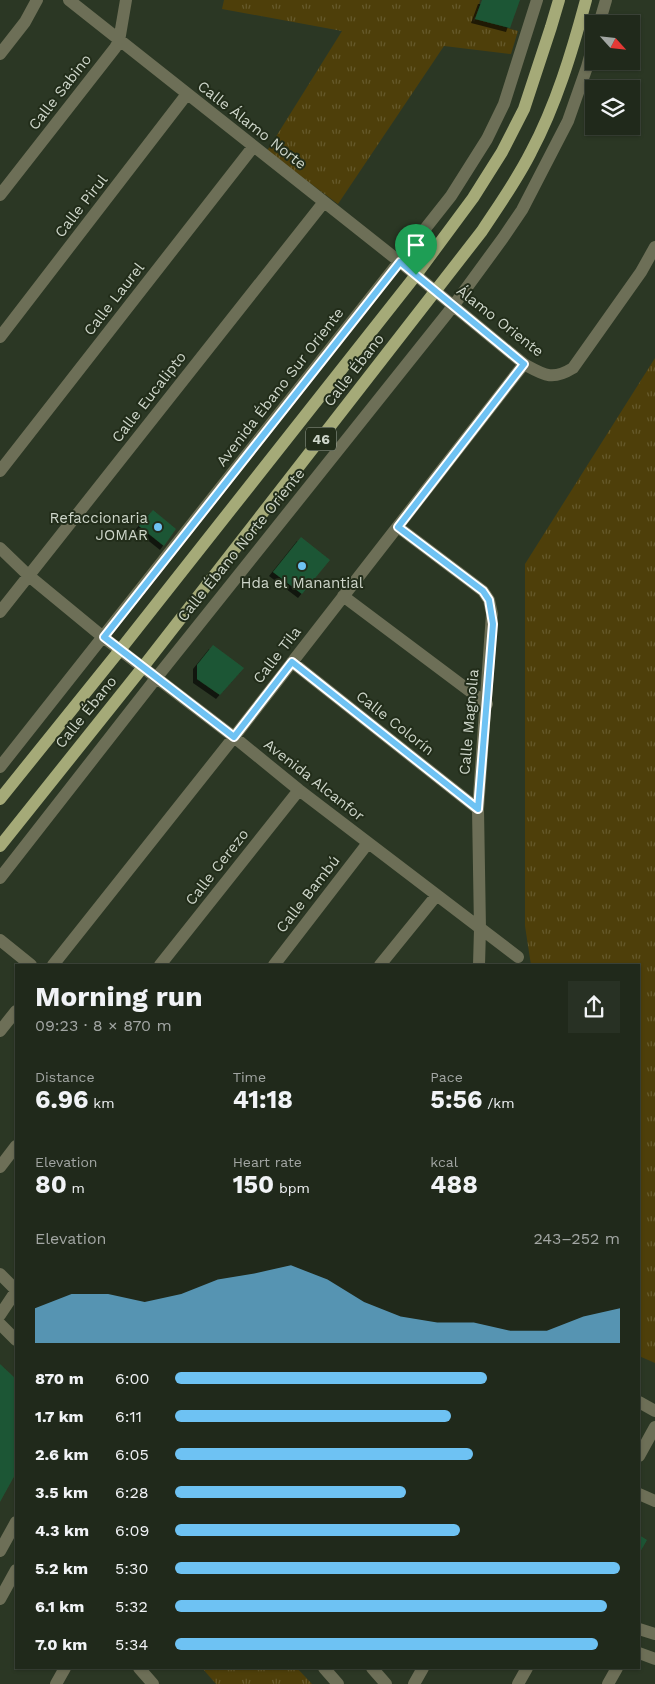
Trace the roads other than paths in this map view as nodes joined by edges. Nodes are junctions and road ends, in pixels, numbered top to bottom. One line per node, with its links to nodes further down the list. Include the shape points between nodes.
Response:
1 (37, 0): 10 (street, via 25,22)
2 (69, 0): 9 (street, Calle Álamo Norte)
3 (126, 0): 9 (street, Calle Sabino)
4 (537, 0): 17 (street, Avenida Ébano Sur Oriente, via 504,104 487,139 451,196)
5 (559, 0): 18 (main road, Calle Ébano / 46, via 524,109 502,152 473,198)
6 (586, 0): 19 (main road, Calle Ébano / 46, via 549,113 531,152 487,223)
7 (606, 0): 8 (street)
8 (602, 15)
9 (119, 41): 12 (street, Calle Álamo Norte); 14 (street, Calle Sabino)
10 (0, 54)
11 (586, 70): 20 (street, Calle Ébano Norte Oriente, via 568,121 522,210)
12 (187, 94): 13 (street, Calle Álamo Norte); 21 (street, Calle Pirul)
13 (253, 147): 15 (street, Calle Álamo Norte); 23 (street, Calle Laurel)
14 (0, 195)
15 (324, 202): 17 (street, Calle Álamo Norte); 26 (street, Calle Eucalipto)
16 (655, 247): 22 (street, Álamo Oriente, via 573,368 551,376)
17 (400, 262): 18 (street, Calle Álamo Norte); 29 (street, Avenida Ébano Sur Oriente)
18 (416, 275): 19 (street, Álamo Oriente); 30 (main road, Calle Ébano / 46)
19 (436, 291): 20 (street, Álamo Oriente); 32 (main road, Calle Ébano / 46)
20 (454, 305): 22 (street, Álamo Oriente); 33 (street, Calle Ébano Norte Oriente)
21 (0, 337)
22 (524, 364): 24 (street, Calle Tila)
23 (0, 471)
24 (398, 527): 27 (street, Calle Tila); 34 (street, Calle Magnolia, via 483,591 489,600 493,624)
25 (0, 548): 26 (street, Avenida Alcanfor)
26 (28, 576): 28 (street, Calle Eucalipto); 29 (street, Avenida Alcanfor)
27 (343, 596): 31 (street, Calle Tila); 34 (street)
28 (0, 612)
29 (104, 637): 30 (street, Avenida Alcanfor); 36 (street, Avenida Ébano Sur Oriente)
30 (120, 650): 32 (street, Avenida Alcanfor); 38 (main road, Calle Ébano / 46)
31 (292, 662): 35 (street, Calle Tila); 39 (street, Calle Colorín)
32 (144, 667): 33 (street, Avenida Alcanfor); 41 (main road, Calle Ébano / 46)
33 (156, 677): 35 (street, Avenida Alcanfor); 42 (street, Calle Ébano Norte Oriente)
34 (486, 704): 39 (street, Calle Magnolia)
35 (234, 737): 37 (street, Avenida Alcanfor); 48 (street, Calle Tila)
36 (0, 767)
37 (299, 790): 40 (street, Avenida Alcanfor); 49 (street, Calle Cerezo)
38 (0, 800)
39 (478, 809): 44 (street, Calle Magnolia)
40 (368, 844): 43 (street, Avenida Alcanfor); 50 (street, Calle Bambú)
41 (0, 846)
42 (0, 878)
43 (436, 896): 44 (street, Avenida Alcanfor); 51 (street)
44 (480, 929): 46 (street, Avenida Alcanfor); 52 (street, Calle Magnolia)
45 (0, 940): 47 (street)
46 (518, 957)
47 (30, 964)
48 (54, 964)
49 (161, 964)
50 (275, 964)
51 (381, 964)
52 (478, 964)
53 (15, 1012): 54 (street)
54 (0, 1031)
55 (15, 1147): 56 (street)
56 (0, 1167)
57 (0, 1274): 58 (street)
58 (15, 1289)
59 (15, 1292): 60 (street)
60 (0, 1315)
61 (0, 1324): 62 (street)
62 (15, 1339)
63 (640, 1403): 64 (street)
64 (655, 1411)
65 (655, 1427): 66 (street)
66 (640, 1454)
67 (640, 1494): 68 (street)
68 (655, 1501)
69 (15, 1526): 70 (street)
70 (0, 1551)
71 (15, 1572): 72 (street)
72 (0, 1600)
73 (640, 1629): 74 (street)
74 (655, 1634)
75 (640, 1654): 76 (street)
76 (655, 1659)
77 (64, 1669): 86 (street)
78 (140, 1669): 84 (street)
79 (325, 1669): 87 (street)
80 (373, 1669): 88 (street)
81 (422, 1669): 85 (street)
82 (526, 1669): 89 (street)
83 (616, 1669): 90 (street)
84 (151, 1683)
85 (413, 1683)
86 (56, 1684)
87 (338, 1684)
88 (386, 1684)
89 (518, 1684)
90 (608, 1684)

